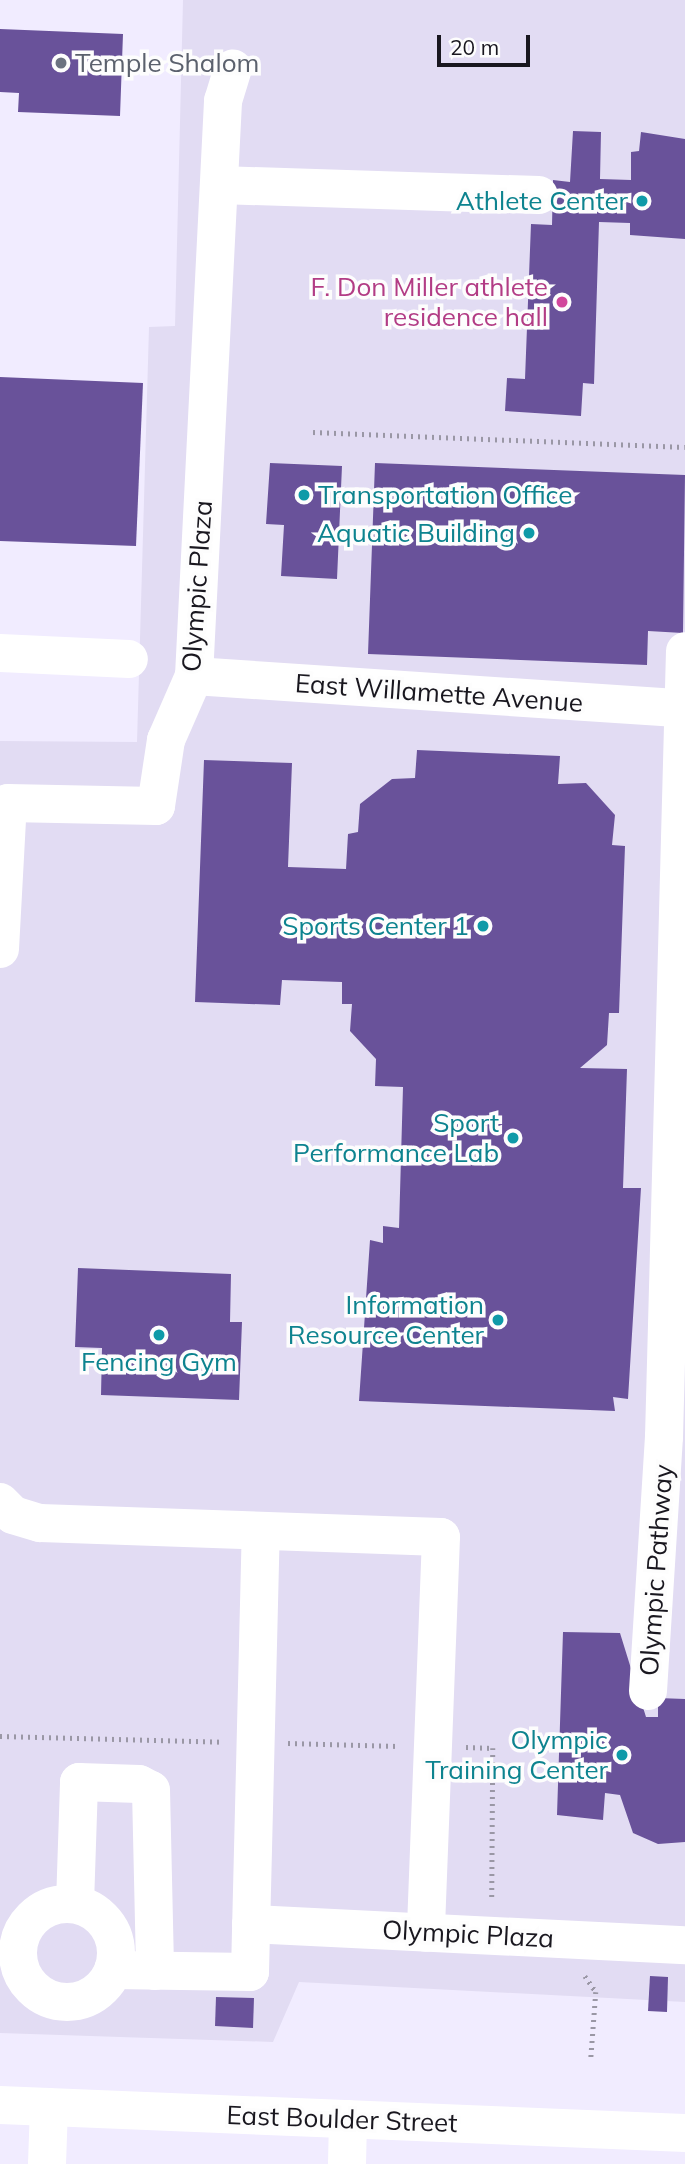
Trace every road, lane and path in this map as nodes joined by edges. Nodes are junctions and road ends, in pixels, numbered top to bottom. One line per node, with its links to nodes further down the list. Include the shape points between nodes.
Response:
1 (233, 69): 2 (street, Olympic Plaza, via 223,100)
2 (219, 185): 3 (street); 9 (street, Olympic Plaza)
3 (540, 195)
4 (313, 432): 5 (path)
5 (685, 447)
6 (685, 651): 10 (street, Olympic Pathway)
7 (0, 653): 8 (street)
8 (129, 659)
9 (194, 677): 10 (street, East Willamette Avenue); 11 (street, Olympic Plaza, via 166,740 156,806 8,803)
10 (683, 709): 14 (street, Olympic Pathway, via 664,1437)
11 (0, 949)
12 (0, 1502): 13 (street, via 13,1515 40,1523)
13 (261, 1531): 16 (street); 17 (street, via 441,1537)
14 (648, 1690)
15 (0, 1736): 16 (path)
16 (256, 1742): 17 (path); 20 (street)
17 (433, 1747): 19 (path, via 493,1748); 21 (street)
18 (75, 1905): 24 (street, via 89,1909 110,1929 116,1956); 24 (street, via 42,1910 29,1921 17,1953 28,1985 58,2002 75,2002 104,1985); 25 (street, via 79,1782 139,1784 151,1790)
19 (492, 1906)
20 (251, 1924): 21 (street, Olympic Plaza); 25 (street, via 250,1972)
21 (426, 1933): 22 (street, Olympic Plaza)
22 (577, 1940): 23 (street, Olympic Plaza); 26 (path, via 580,1967 596,1992)
23 (685, 1945)
24 (113, 1970): 25 (street)
25 (155, 1971)
26 (591, 2059)
27 (0, 2105): 28 (street, East Boulder Street)
28 (49, 2107): 29 (street, East Boulder Street); 31 (street)
29 (348, 2119): 30 (street, East Boulder Street); 32 (street)
30 (662, 2143)
31 (47, 2164)
32 (347, 2164)

